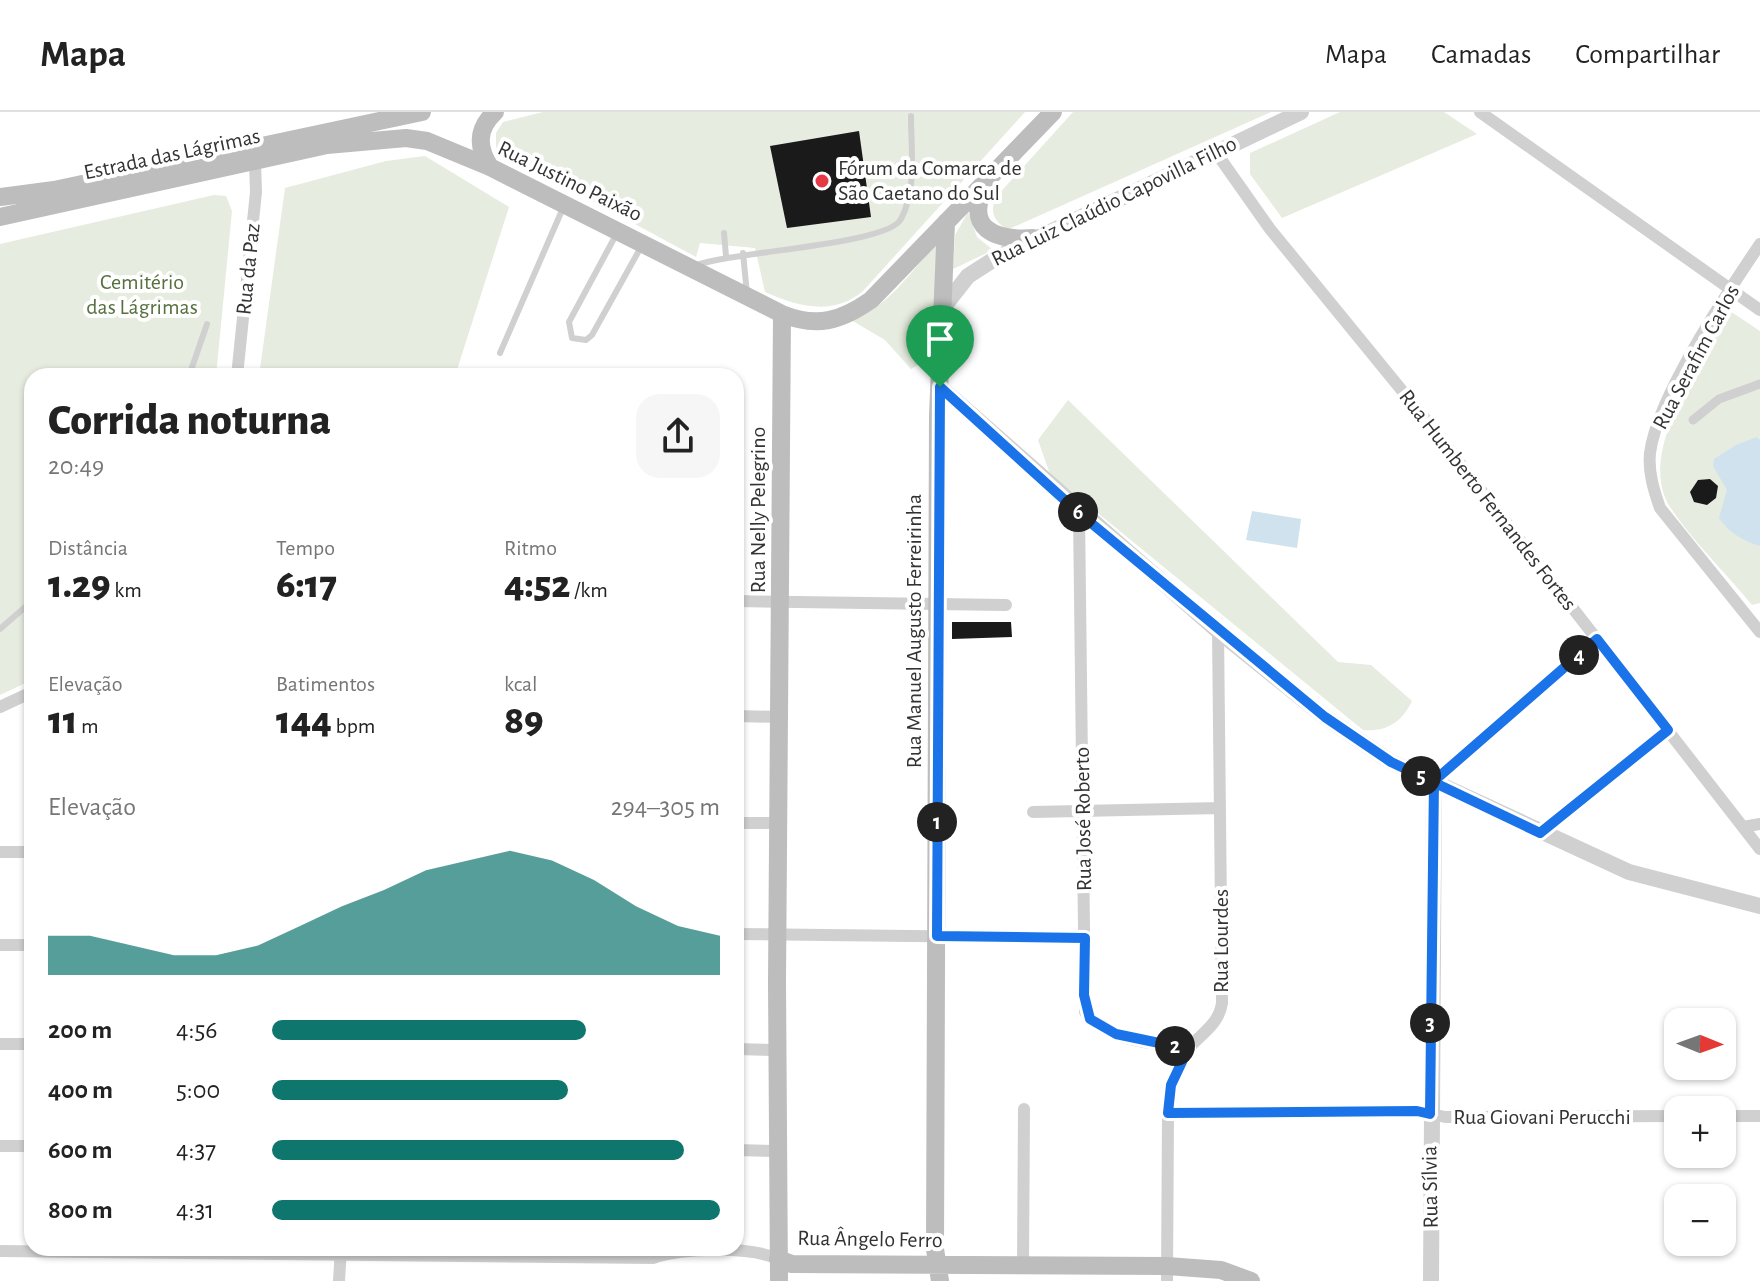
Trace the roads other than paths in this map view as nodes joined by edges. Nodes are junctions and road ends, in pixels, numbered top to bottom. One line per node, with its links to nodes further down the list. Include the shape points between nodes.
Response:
1 (422, 112): 7 (main road, Estrada das Lágrimas)
2 (495, 112): 10 (main road, via 480,143)
3 (1053, 112): 11 (main road, Rua Justino Paixão)
4 (1301, 112): 8 (street, Rua Luiz Claúdio Capovilla Filho)
5 (1480, 112): 24 (street)
6 (911, 116): 21 (lane, via 912,184 893,229)
7 (351, 122): 9 (main road, Estrada das Lágrimas); 10 (main road, Rua Justino Paixão, via 382,137 427,141); 12 (main road, Estrada das Lágrimas, via 54,190)
8 (1215, 151): 18 (street, Rua Luiz Claúdio Capovilla Filho); 45 (street, Rua Humberto Fernandes Fortes, via 1270,229)
9 (255, 162): 14 (main road, Estrada das Lágrimas); 32 (street, Rua da Paz)
10 (490, 167): 13 (main road, Rua Justino Paixão)
11 (992, 174): 15 (main road, Rua Justino Paixão); 18 (main road, via 979,205 985,229 1007,240)
12 (0, 197)
13 (565, 204): 16 (main road, Rua Justino Paixão); 30 (lane)
14 (0, 217)
15 (946, 222): 26 (main road, Rua Manuel Augusto Ferreirinha); 28 (main road, Rua Justino Paixão, via 871,300 847,316 806,322)
16 (618, 231): 19 (main road, Rua Justino Paixão); 19 (lane, via 569,322 572,338 586,340 592,335)
17 (724, 233): 22 (lane)
18 (1033, 238): 26 (street, Rua Luiz Claúdio Capovilla Filho, via 968,276)
19 (643, 244): 23 (main road, Rua Justino Paixão)
20 (1760, 244): 24 (street, Rua Serafim Carlos)
21 (743, 253): 22 (lane); 25 (lane)
22 (726, 256): 23 (lane)
23 (691, 268): 25 (main road, Rua Justino Paixão)
24 (1730, 289): 27 (street); 42 (street, Rua Serafim Carlos, via 1665,407 1650,455 1651,470 1660,508)
25 (748, 297): 28 (main road, Rua Justino Paixão)
26 (942, 309): 34 (main road, Rua Manuel Augusto Ferreirinha)
27 (1760, 310)
28 (782, 314): 38 (main road, Rua Nelly Pelegrino)
29 (207, 324): 31 (lane)
30 (500, 353)
31 (192, 368)
32 (238, 368)
33 (1760, 384): 35 (street, via 1719,399)
34 (940, 387): 36 (street); 39 (main road, Rua Manuel Augusto Ferreirinha)
35 (1693, 420)
36 (1079, 513): 44 (street); 54 (street, Rua José Roberto)
37 (744, 601): 38 (street)
38 (782, 601): 39 (street); 49 (main road, Rua Nelly Pelegrino)
39 (938, 605): 40 (street); 66 (main road, Rua Manuel Augusto Ferreirinha)
40 (1006, 605)
41 (24, 608): 43 (lane)
42 (1759, 628)
43 (0, 629)
44 (1218, 631): 51 (street, via 1356,740); 52 (street, Rua Lourdes)
45 (1597, 639): 50 (street, Rua Humberto Fernandes Fortes); 51 (street)
46 (24, 696): 47 (street)
47 (0, 707)
48 (744, 716): 49 (street)
49 (780, 717): 56 (main road, Rua Nelly Pelegrino)
50 (1668, 730): 58 (street, Rua Humberto Fernandes Fortes); 59 (street)
51 (1434, 781): 59 (street); 77 (street, Rua Sílvia)
52 (1220, 808): 54 (street); 73 (street, Rua Lourdes, via 1222,1003 1218,1019)
53 (1033, 812): 54 (street)
54 (1083, 812): 67 (street, Rua José Roberto)
55 (744, 823): 56 (street)
56 (780, 823): 65 (main road, Rua Nelly Pelegrino)
57 (1760, 824): 58 (street)
58 (1743, 827): 60 (street, Rua Humberto Fernandes Fortes)
59 (1540, 833): 63 (street, via 1629,872)
60 (1760, 849)
61 (0, 852): 62 (street)
62 (24, 852)
63 (1760, 906)
64 (744, 934): 65 (street)
65 (778, 935): 66 (street); 74 (main road, Rua Nelly Pelegrino)
66 (937, 936): 67 (street); 93 (main road, Rua Manuel Augusto Ferreirinha)
67 (1085, 938): 73 (street, Rua José Roberto, via 1084,995 1090,1019 1116,1034)
68 (0, 945): 69 (street)
69 (24, 945)
70 (0, 1044): 71 (street)
71 (24, 1044)
72 (744, 1049): 74 (street)
73 (1188, 1049): 76 (street, Rua Lourdes, via 1171,1085)
74 (777, 1050): 84 (main road, Rua Nelly Pelegrino)
75 (1024, 1109): 92 (street)
76 (1168, 1113): 77 (street, Rua Giovani Perucchi); 94 (street, Rua Lourdes)
77 (1430, 1114): 78 (street, Rua Giovani Perucchi); 98 (street, Rua Sílvia)
78 (1664, 1116)
79 (1736, 1116): 80 (street)
80 (1760, 1116)
81 (0, 1146): 82 (street)
82 (24, 1146)
83 (744, 1150): 84 (street)
84 (777, 1151): 91 (main road, Rua Nelly Pelegrino)
85 (0, 1251): 86 (street, Rua Ângelo Ferro)
86 (24, 1251)
87 (744, 1252): 91 (street, Rua Ângelo Ferro)
88 (340, 1256): 95 (street)
89 (549, 1256): 90 (street, Rua Ângelo Ferro)
90 (659, 1256)
91 (778, 1259): 93 (main road, Rua Ângelo Ferro); 96 (main road, Rua Nelly Pelegrino)
92 (1023, 1265): 93 (main road, Rua Ângelo Ferro); 94 (main road, Rua Ângelo Ferro)
93 (938, 1272)
94 (1167, 1274): 97 (main road, Rua Ângelo Ferro, via 1221,1270)
95 (339, 1281)
96 (779, 1281)
97 (1251, 1281)
98 (1431, 1281)

